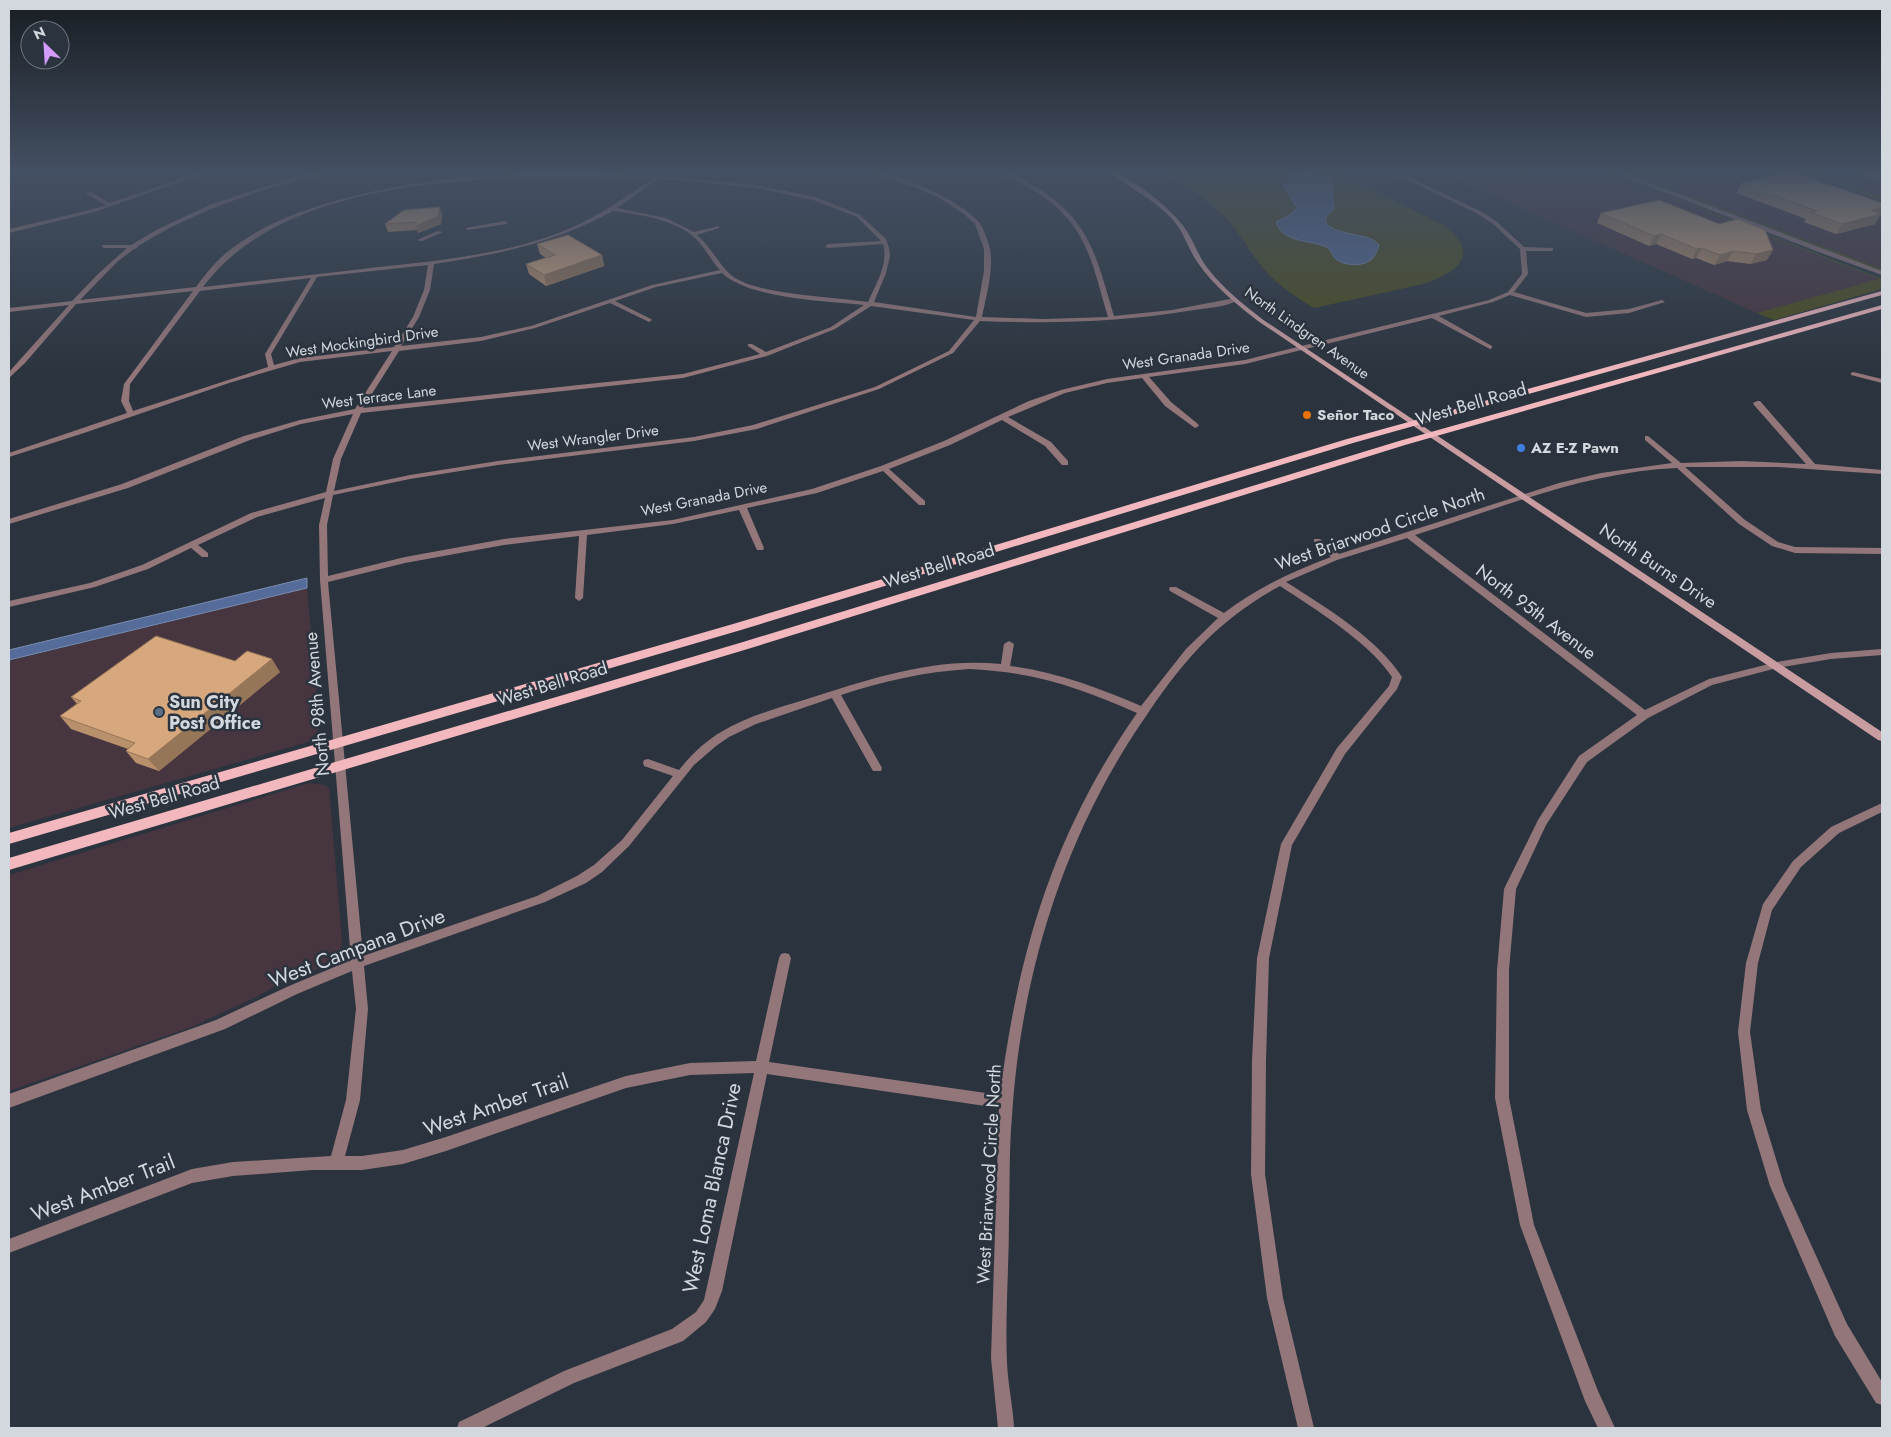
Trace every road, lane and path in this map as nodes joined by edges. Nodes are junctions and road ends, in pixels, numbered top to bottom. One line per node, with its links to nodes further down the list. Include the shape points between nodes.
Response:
1 (149, 239): 14 (street)
2 (248, 239): 23 (street, via 228,254)
3 (543, 239): 18 (street, via 498,252)
4 (697, 239): 19 (street)
5 (883, 239): 11 (street)
6 (983, 239): 37 (street, via 987,249 987,271)
7 (1086, 239): 38 (street)
8 (1187, 239): 27 (street, North Lindgren Avenue, via 1205,269)
9 (1514, 239): 15 (street)
10 (1790, 239): 17 (street)
11 (885, 242): 13 (street); 31 (street, via 885,266)
12 (104, 246): 14 (street)
13 (828, 246)
14 (135, 247): 30 (street, via 116,260)
15 (1523, 249): 16 (street); 24 (street, via 1525,274)
16 (1551, 249)
17 (1826, 253): 20 (street); 22 (street)
18 (431, 263): 21 (street); 44 (street, North 98th Avenue, via 425,298)
19 (723, 271): 26 (street, West Mockingbird Drive, via 654,286); 31 (street, via 740,283 779,292)
20 (1882, 273)
21 (315, 276): 23 (street); 46 (street, via 268,354)
22 (1882, 277)
23 (198, 289): 30 (street); 55 (street, via 127,384 125,401)
24 (1510, 293): 35 (street); 36 (street, West Granada Drive)
25 (1882, 293): 57 (main road, West Bell Road)
26 (610, 300): 39 (street); 44 (street, West Mockingbird Drive, via 524,329 481,339)
27 (1235, 300): 38 (street, via 1175,312); 42 (street, North Lindgren Avenue)
28 (1882, 301): 34 (main road)
29 (1662, 302): 35 (street, via 1629,311)
30 (75, 303): 33 (street); 48 (street)
31 (870, 304): 37 (street); 45 (street, West Terrace Lane, via 833,328)
32 (1882, 307): 34 (main road, West Bell Road)
33 (9, 310)
34 (1865, 312): 59 (main road, West Bell Road)
35 (1586, 315): 40 (street)
36 (1433, 316): 42 (street, West Granada Drive); 43 (street)
37 (979, 318): 38 (street); 67 (street, West Wrangler Drive, via 950,352 876,388 754,427 694,439 410,477)
38 (1112, 319)
39 (649, 320)
40 (1590, 324)
41 (750, 345): 45 (street)
42 (1302, 348): 49 (street, West Granada Drive, via 1245,362); 57 (street, North Lindgren Avenue)
43 (1490, 348)
44 (398, 349): 46 (street, West Mockingbird Drive, via 316,357); 54 (street, North 98th Avenue)
45 (765, 355): 54 (street, West Terrace Lane, via 683,376)
46 (271, 367): 55 (street, West Mockingbird Drive)
47 (1853, 374): 51 (street)
48 (9, 376)
49 (1144, 376): 52 (street, West Granada Drive); 58 (street, via 1168,404)
50 (1064, 381): 52 (street)
51 (1882, 381)
52 (1073, 388): 56 (street, West Granada Drive)
53 (1757, 403): 64 (street)
54 (358, 411): 67 (street, North 98th Avenue, via 337,459); 71 (street, West Terrace Lane, via 300,422 247,438 125,486)
55 (131, 414): 61 (street, West Mockingbird Drive)
56 (1003, 417): 62 (street, via 1048,444); 65 (street, West Granada Drive)
57 (1415, 423): 59 (street, North Burns Drive); 94 (main road, West Bell Road)
58 (1195, 426)
59 (1432, 435): 68 (street, North Burns Drive); 96 (main road, West Bell Road)
60 (1648, 438): 63 (street)
61 (9, 455)
62 (1065, 463)
63 (1677, 466): 64 (street, West Briarwood Circle North, via 1747,464); 68 (street, West Briarwood Circle North, via 1600,475); 77 (street, via 1742,522 1775,544 1796,550)
64 (1813, 467): 66 (street, West Briarwood Circle North)
65 (884, 468): 69 (street); 70 (street, West Granada Drive, via 814,491)
66 (1882, 472)
67 (329, 494): 75 (street, West Wrangler Drive, via 254,515); 80 (street, North 98th Avenue, via 323,524)
68 (1525, 497): 73 (street, West Briarwood Circle North); 88 (street, North Burns Drive)
69 (922, 503)
70 (742, 507): 72 (street, West Granada Drive, via 673,522); 76 (street)
71 (9, 522)
72 (582, 532): 80 (street, West Granada Drive, via 405,560); 83 (street)
73 (1409, 535): 79 (street, West Briarwood Circle North); 92 (street, North 95th Avenue)
74 (1317, 541): 79 (street)
75 (192, 545): 78 (street); 84 (street, West Wrangler Drive, via 145,567 92,585)
76 (760, 548)
77 (1882, 551)
78 (205, 555)
79 (1338, 558): 81 (street, West Briarwood Circle North)
80 (324, 580): 94 (street, North 98th Avenue)
81 (1280, 582): 85 (street, West Briarwood Circle North); 112 (street, via 1370,648 1390,665 1397,677 1394,687 1341,751 1287,844 1263,958 1258,1174 1275,1298)
82 (1173, 589): 85 (street)
83 (579, 598)
84 (9, 604)
85 (1224, 617): 91 (street, West Briarwood Circle North, via 1184,656)
86 (1009, 644): 89 (street)
87 (1882, 652): 88 (street)
88 (1777, 665): 92 (street, via 1709,682); 93 (street, North Burns Drive)
89 (1005, 668): 90 (street, West Campana Drive, via 958,666 924,669); 91 (street, West Campana Drive, via 1076,682)
90 (835, 694): 97 (street); 98 (street, West Campana Drive, via 734,729 708,746)
91 (1143, 711): 106 (street, West Briarwood Circle North, via 1099,778 1056,875 1024,985)
92 (1644, 715): 113 (street, via 1583,759 1542,823 1510,889 1503,970 1502,1098 1527,1225 1590,1395)
93 (1882, 737)
94 (338, 744): 96 (street, North 98th Avenue); 100 (main road, West Bell Road)
95 (648, 763): 98 (street)
96 (340, 766): 101 (main road, West Bell Road); 103 (street, North 98th Avenue)
97 (877, 768)
98 (681, 775): 103 (street, West Campana Drive, via 619,851 575,884)
99 (1882, 807): 109 (street, via 1835,830 1797,864 1767,908 1752,963 1744,1032 1754,1110 1777,1186 1841,1330)
100 (9, 839)
101 (9, 864)
102 (785, 958): 104 (street, West Loma Blanca Drive)
103 (358, 963): 105 (street, West Campana Drive, via 220,1025); 107 (street, North 98th Avenue, via 362,1009 353,1100)
104 (760, 1067): 106 (street, West Amber Trail); 107 (street, West Amber Trail, via 711,1067 647,1076 424,1151 381,1161); 110 (street, West Loma Blanca Drive, via 714,1291 701,1317 677,1335 570,1377)
105 (9, 1101)
106 (1006, 1102): 111 (street, West Briarwood Circle North, via 999,1362)
107 (336, 1163): 108 (street, West Amber Trail, via 233,1169 192,1176)
108 (9, 1246)
109 (1882, 1397)
110 (465, 1428)
111 (1006, 1428)
112 (1306, 1428)
113 (1606, 1428)

